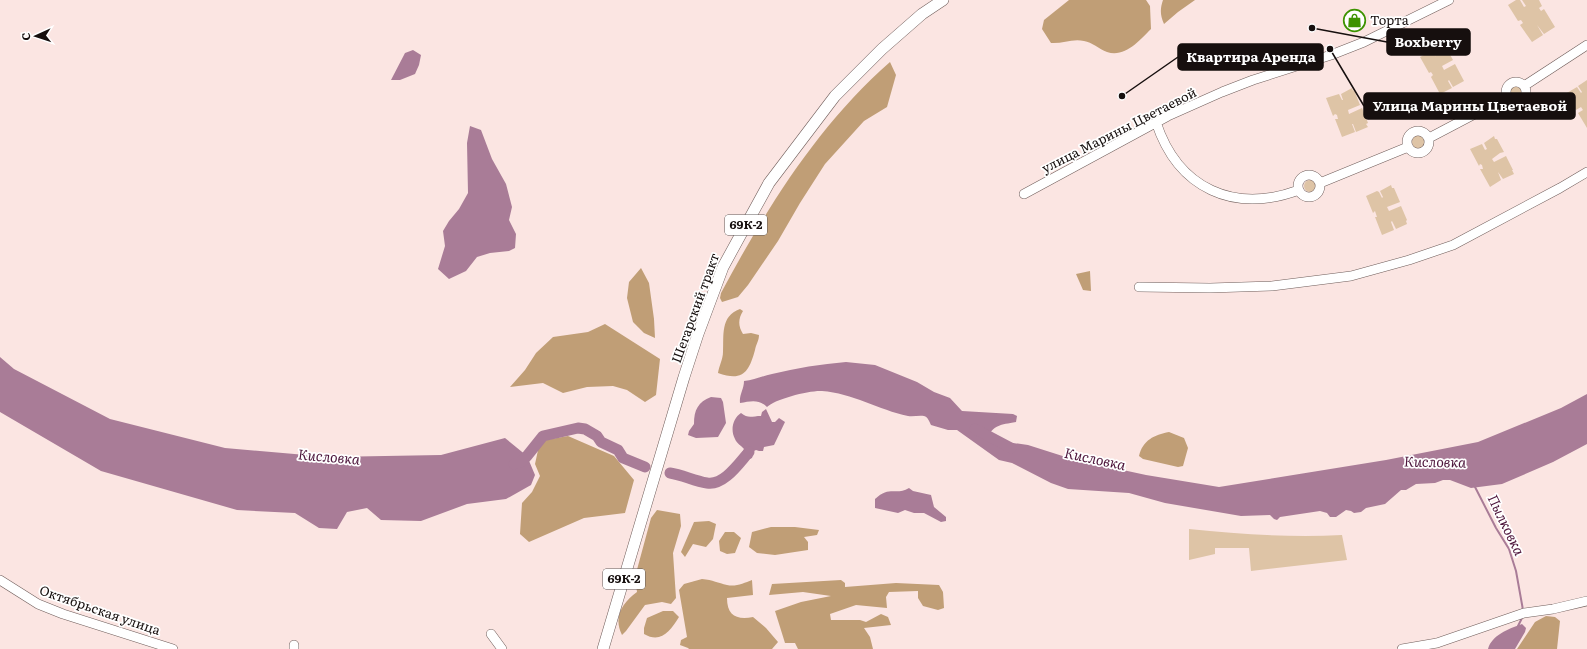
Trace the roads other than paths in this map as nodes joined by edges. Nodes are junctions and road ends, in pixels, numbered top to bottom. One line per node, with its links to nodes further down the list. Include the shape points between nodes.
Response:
1 (943, 0): 19 (main road, Шегарский тракт / 69К-2, via 922,14 882,49 835,96 770,183 723,267 684,377)
2 (1449, 0): 6 (street, улица Марины Цветаевой, via 1364,42 1247,82)
3 (1587, 45): 4 (street)
4 (1524, 86): 5 (street, via 1519,82 1509,84); 5 (street, via 1526,95 1522,101 1512,102)
5 (1507, 96): 7 (street)
6 (1156, 122): 11 (street, via 1174,161 1185,173 1205,187 1225,195 1254,199 1280,196); 12 (street, улица Марины Цветаевой)
7 (1429, 138): 8 (street, via 1428,148 1423,153 1413,153); 8 (street, via 1423,132 1416,131 1409,136)
8 (1408, 147): 10 (street)
9 (1587, 172): 13 (street, via 1453,245 1351,276 1272,286)
10 (1320, 183): 11 (street, via 1320,189 1313,196 1306,196); 11 (street, via 1315,177 1304,177 1299,182)
11 (1299, 190)
12 (1024, 194)
13 (1139, 287)
14 (0, 580): 17 (street, Октябрьская улица, via 38,604)
15 (1586, 602): 20 (street, via 1524,614 1437,643)
16 (491, 634): 18 (street)
17 (173, 649)
18 (502, 649)
19 (603, 649)
20 (1402, 649)

